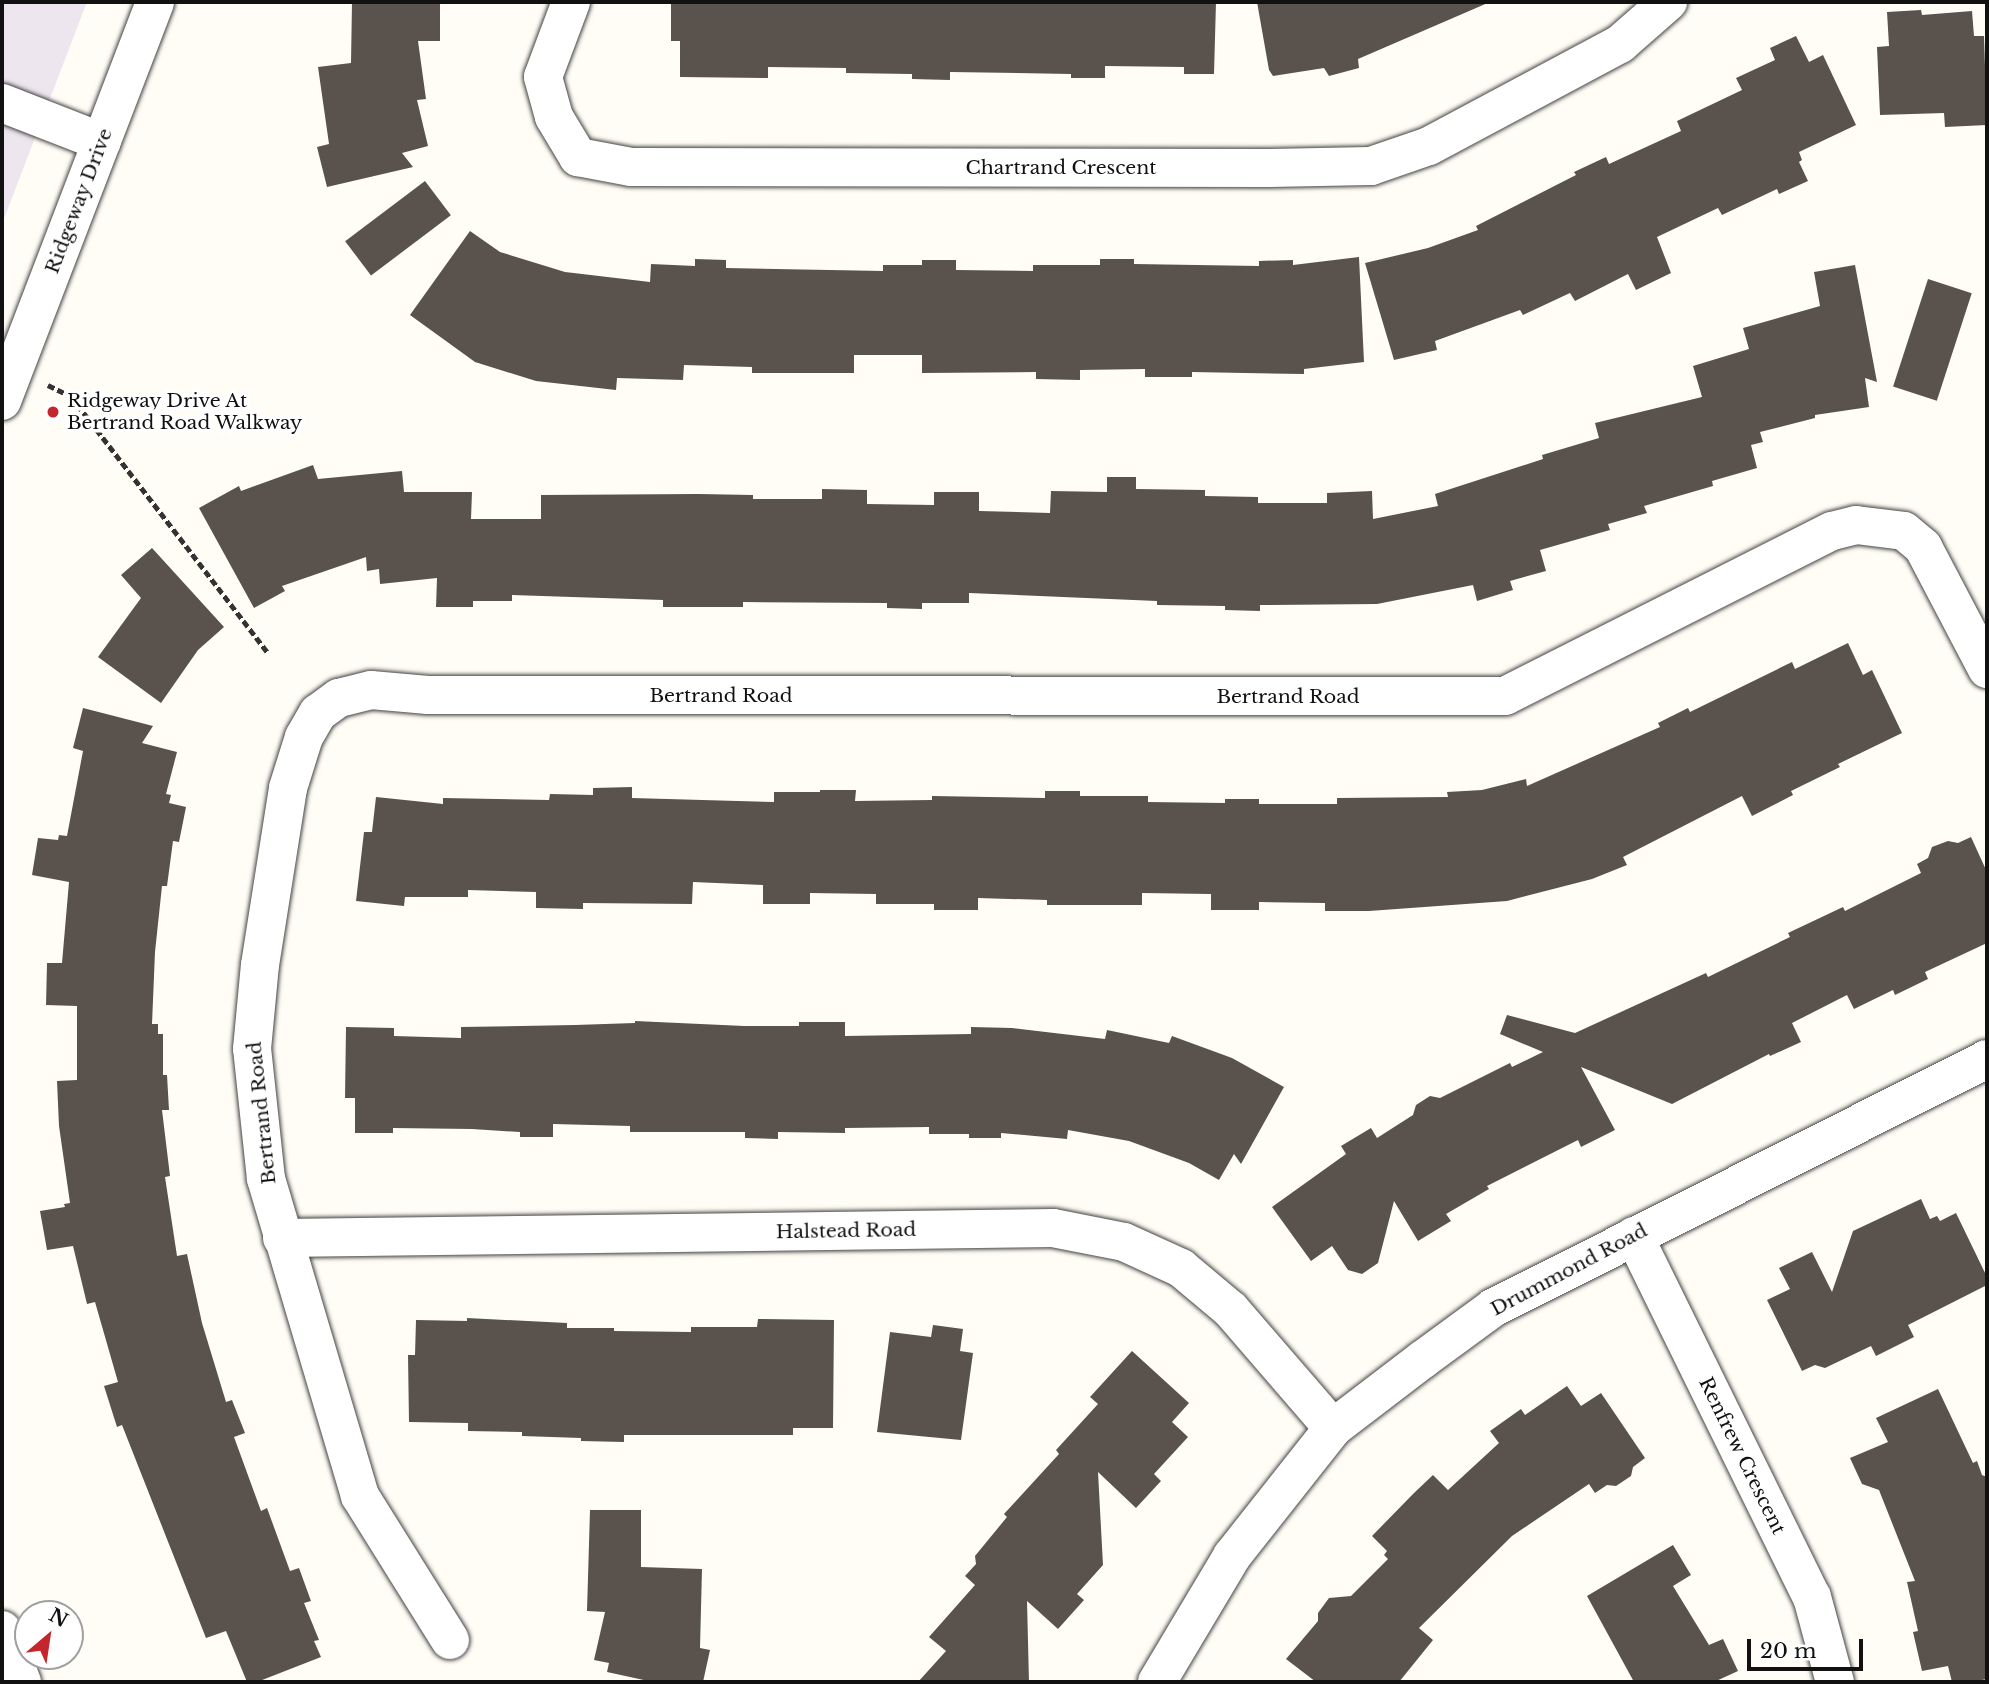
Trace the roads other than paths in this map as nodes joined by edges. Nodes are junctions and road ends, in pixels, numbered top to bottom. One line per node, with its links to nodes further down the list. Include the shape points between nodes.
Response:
1 (155, 2): 5 (street, Ridgeway Drive)
2 (571, 2): 3 (street, Chartrand Crescent, via 543,77 554,117 578,157 631,167 1269,168 1371,166 1429,146 1620,44)
3 (1668, 2)
4 (2, 103): 5 (street)
5 (102, 142): 6 (street, Ridgeway Drive)
6 (8, 384)
7 (1987, 669): 10 (street, Bertrand Road, via 1923,547 1904,531 1856,525 1832,531 1505,696 455,696 371,690 340,698 318,713 304,737 288,788 260,965 252,1049 266,1179)
8 (1987, 1059): 9 (street, Drummond Road)
9 (1634, 1236): 11 (street, Drummond Road, via 1493,1308); 16 (street, Renfrew Crescent, via 1812,1598)
10 (282, 1238): 11 (street, Halstead Road, via 1053,1228 1124,1242 1181,1268 1231,1310); 13 (street, Bertrand Road, via 360,1496)
11 (1334, 1428): 15 (street, Drummond Road, via 1232,1556)
12 (2, 1630): 14 (street)
13 (450, 1640)
14 (22, 1682)
15 (1157, 1682)
16 (1835, 1682)

